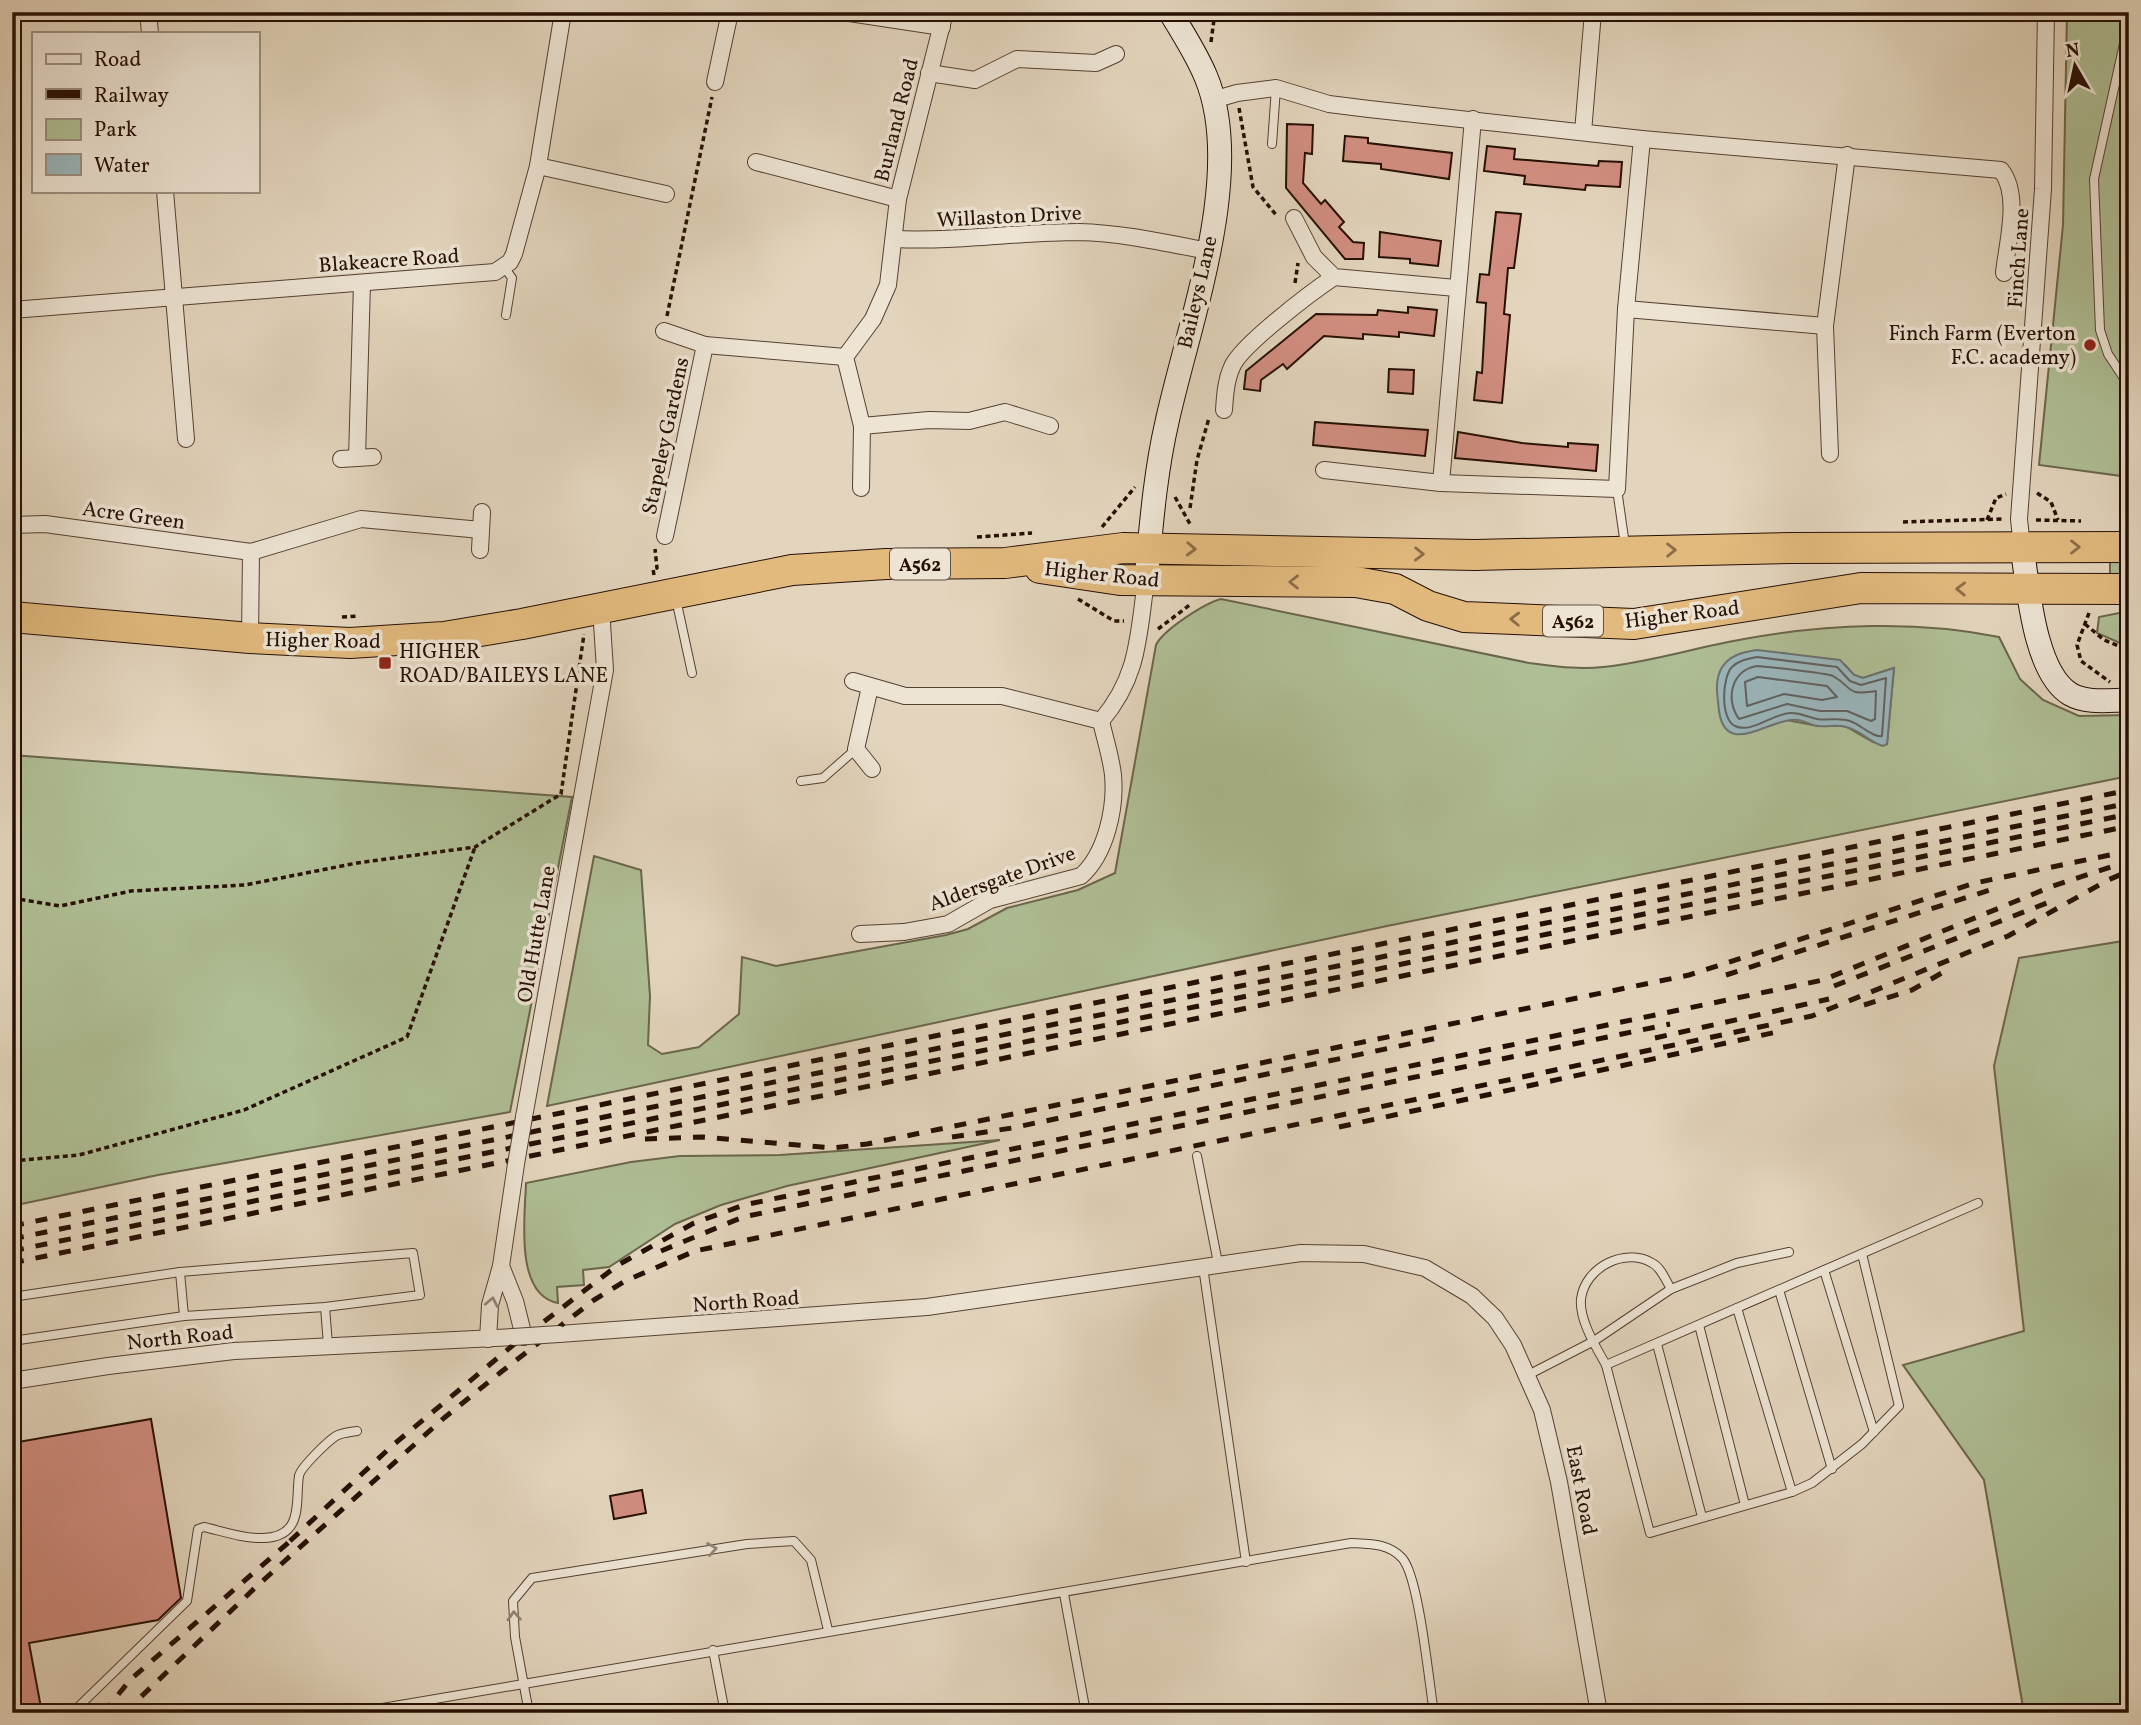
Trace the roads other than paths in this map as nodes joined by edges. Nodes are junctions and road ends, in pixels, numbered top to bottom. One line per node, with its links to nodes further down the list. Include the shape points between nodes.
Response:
1 (148, 12): 10 (street)
2 (563, 12): 22 (street)
3 (730, 12): 13 (street)
4 (843, 12): 8 (street)
5 (1170, 12): 15 (street, Baileys Lane, via 1207,78)
6 (1593, 12): 17 (street)
7 (2046, 12): 57 (street, Finch Lane, via 2043,189 2019,519)
8 (943, 19): 12 (street, Burland Road)
9 (2129, 21): 42 (lane, via 2095,179 2100,330 2108,354)
10 (150, 32)
11 (1115, 54): 12 (street, via 1096,64 1017,59 975,79)
12 (929, 73): 25 (street, Burland Road)
13 (715, 82)
14 (1276, 88): 15 (street); 16 (street, via 1329,104); 19 (lane)
15 (1213, 100): 28 (street, Baileys Lane, via 1220,186)
16 (1472, 118): 17 (street); 33 (street)
17 (1583, 132): 18 (street)
18 (1642, 139): 20 (street); 35 (street)
19 (1272, 144)
20 (1847, 155): 30 (street, via 2001,170 2011,194); 38 (street)
21 (756, 162): 25 (street)
22 (538, 166): 24 (street); 29 (street, via 517,245)
23 (165, 192): 34 (street)
24 (666, 194)
25 (898, 199): 27 (street, Burland Road)
26 (1289, 221): 31 (street)
27 (895, 239): 28 (street, Willaston Drive, via 1083,232); 41 (street, Burland Road, via 888,285 873,318)
28 (1208, 251): 59 (street, Baileys Lane, via 1158,468)
29 (504, 267): 32 (street, Blakeacre Road, via 485,274); 37 (lane, via 512,278)
30 (2004, 273)
31 (1334, 276): 33 (street); 43 (street, via 1245,347 1232,365)
32 (362, 283): 34 (street, Blakeacre Road); 48 (street)
33 (1456, 288): 50 (street)
34 (176, 296): 36 (street, Blakeacre Road); 46 (street)
35 (1626, 309): 38 (street); 52 (street)
36 (12, 310)
37 (506, 315)
38 (1825, 327): 47 (street)
39 (664, 331): 40 (street, Stapeley Gardens)
40 (705, 345): 41 (street, Stapeley Gardens); 56 (street, Stapeley Gardens)
41 (845, 357): 44 (street)
42 (2129, 386)
43 (1217, 409)
44 (862, 426): 45 (street, via 969,421 1005,412); 51 (street)
45 (1050, 426)
46 (186, 439)
47 (1830, 454)
48 (357, 458)
49 (1324, 470): 50 (street)
50 (1441, 482): 52 (street)
51 (861, 488)
52 (1617, 489): 61 (lane)
53 (482, 512): 55 (street)
54 (12, 525): 62 (street, Acre Green, via 45,524)
55 (481, 530): 60 (street); 62 (street, Acre Green, via 361,519)
56 (665, 536)
57 (2022, 547): 58 (highway, Higher Road / A562, one-way to 58); 61 (highway, Higher Road / A562, one-way to 57); 66 (street)
58 (2129, 547)
59 (1149, 548): 61 (highway, Higher Road / A562, one-way to 61, via 1475,555); 63 (highway, Higher Road / A562); 64 (street, Baileys Lane)
60 (481, 550)
61 (1625, 551)
62 (251, 552): 70 (street)
63 (1005, 563): 64 (highway, Higher Road / A562); 65 (highway, Higher Road / A562, via 824,567)
64 (1146, 581): 66 (highway, Higher Road / A562, one-way to 64, via 1861,588 1634,624 1464,617 1395,589 1356,582); 75 (street, via 1126,687)
65 (665, 584): 68 (highway, Higher Road / A562); 71 (lane)
66 (2029, 589): 67 (highway, Higher Road / A562); 74 (street, via 2038,636 2053,677 2083,699)
67 (2129, 589)
68 (594, 610): 70 (highway, Higher Road / A562, via 399,641); 85 (street, Old Hutte Lane, bridge, via 605,670)
69 (12, 617): 70 (highway, Higher Road / A562)
70 (250, 639)
71 (691, 673)
72 (853, 681): 73 (street)
73 (870, 687): 75 (street, via 905,696 1002,696); 76 (street)
74 (2127, 700)
75 (1101, 721): 79 (street, Aldersgate Drive, via 1114,786 1103,844 1089,869 1081,876 990,900 948,924)
76 (856, 749): 77 (street); 78 (lane, via 823,778)
77 (872, 769)
78 (801, 781)
79 (859, 934)
80 (1197, 1156): 84 (lane)
81 (1978, 1203): 83 (lane)
82 (1789, 1252): 88 (lane, via 1737,1262)
83 (1862, 1254): 86 (lane); 106 (lane, via 1899,1402)
84 (1211, 1264): 90 (street, North Road, via 1333,1251 1385,1256 1425,1268); 96 (street, North Road, bridge, via 927,1307); 111 (lane)
85 (501, 1266): 96 (street, Old Hutte Lane); 97 (street, Old Hutte Lane, one-way to 85, via 490,1305)
86 (1824, 1270): 89 (lane); 106 (lane)
87 (180, 1272): 91 (lane); 92 (lane, via 413,1253 421,1295); 94 (lane)
88 (1671, 1289): 99 (lane); 99 (lane, via 1655,1264 1637,1256 1606,1262 1581,1298)
89 (1779, 1290): 93 (lane); 107 (lane)
90 (1472, 1296): 103 (street, East Road, via 1494,1318)
91 (12, 1297)
92 (325, 1307): 94 (lane); 101 (lane)
93 (1737, 1308): 95 (lane); 108 (lane)
94 (184, 1316): 98 (lane)
95 (1699, 1325): 100 (lane); 109 (lane)
96 (520, 1335): 97 (street, North Road)
97 (488, 1339): 101 (street, North Road)
98 (12, 1341)
99 (1594, 1341): 102 (lane); 103 (lane)
100 (1657, 1343): 102 (lane); 110 (lane)
101 (328, 1345): 104 (street, North Road, via 185,1357)
102 (1606, 1365): 110 (lane, via 1649,1532)
103 (1528, 1375): 122 (street, East Road, via 1550,1438)
104 (12, 1381)
105 (357, 1431): 116 (lane, via 337,1435 302,1469 299,1507 285,1530 266,1539 198,1529 187,1601)
106 (1874, 1432): 107 (lane)
107 (1832, 1469): 108 (lane)
108 (1792, 1492): 109 (lane)
109 (1745, 1505): 110 (lane)
110 (1702, 1517)
111 (1246, 1562): 112 (lane); 121 (lane, via 1351,1543 1383,1545 1404,1559 1415,1594)
112 (1064, 1594): 113 (lane); 120 (lane)
113 (828, 1630): 114 (lane); 115 (lane, one-way to 113, via 513,1601 532,1578 747,1544 794,1541 811,1560)
114 (713, 1650): 115 (lane); 119 (lane)
115 (524, 1684): 117 (lane); 118 (lane)
116 (72, 1713)
117 (353, 1713)
118 (529, 1713)
119 (725, 1713)
120 (1086, 1713)
121 (1434, 1713)
122 (1599, 1713)

